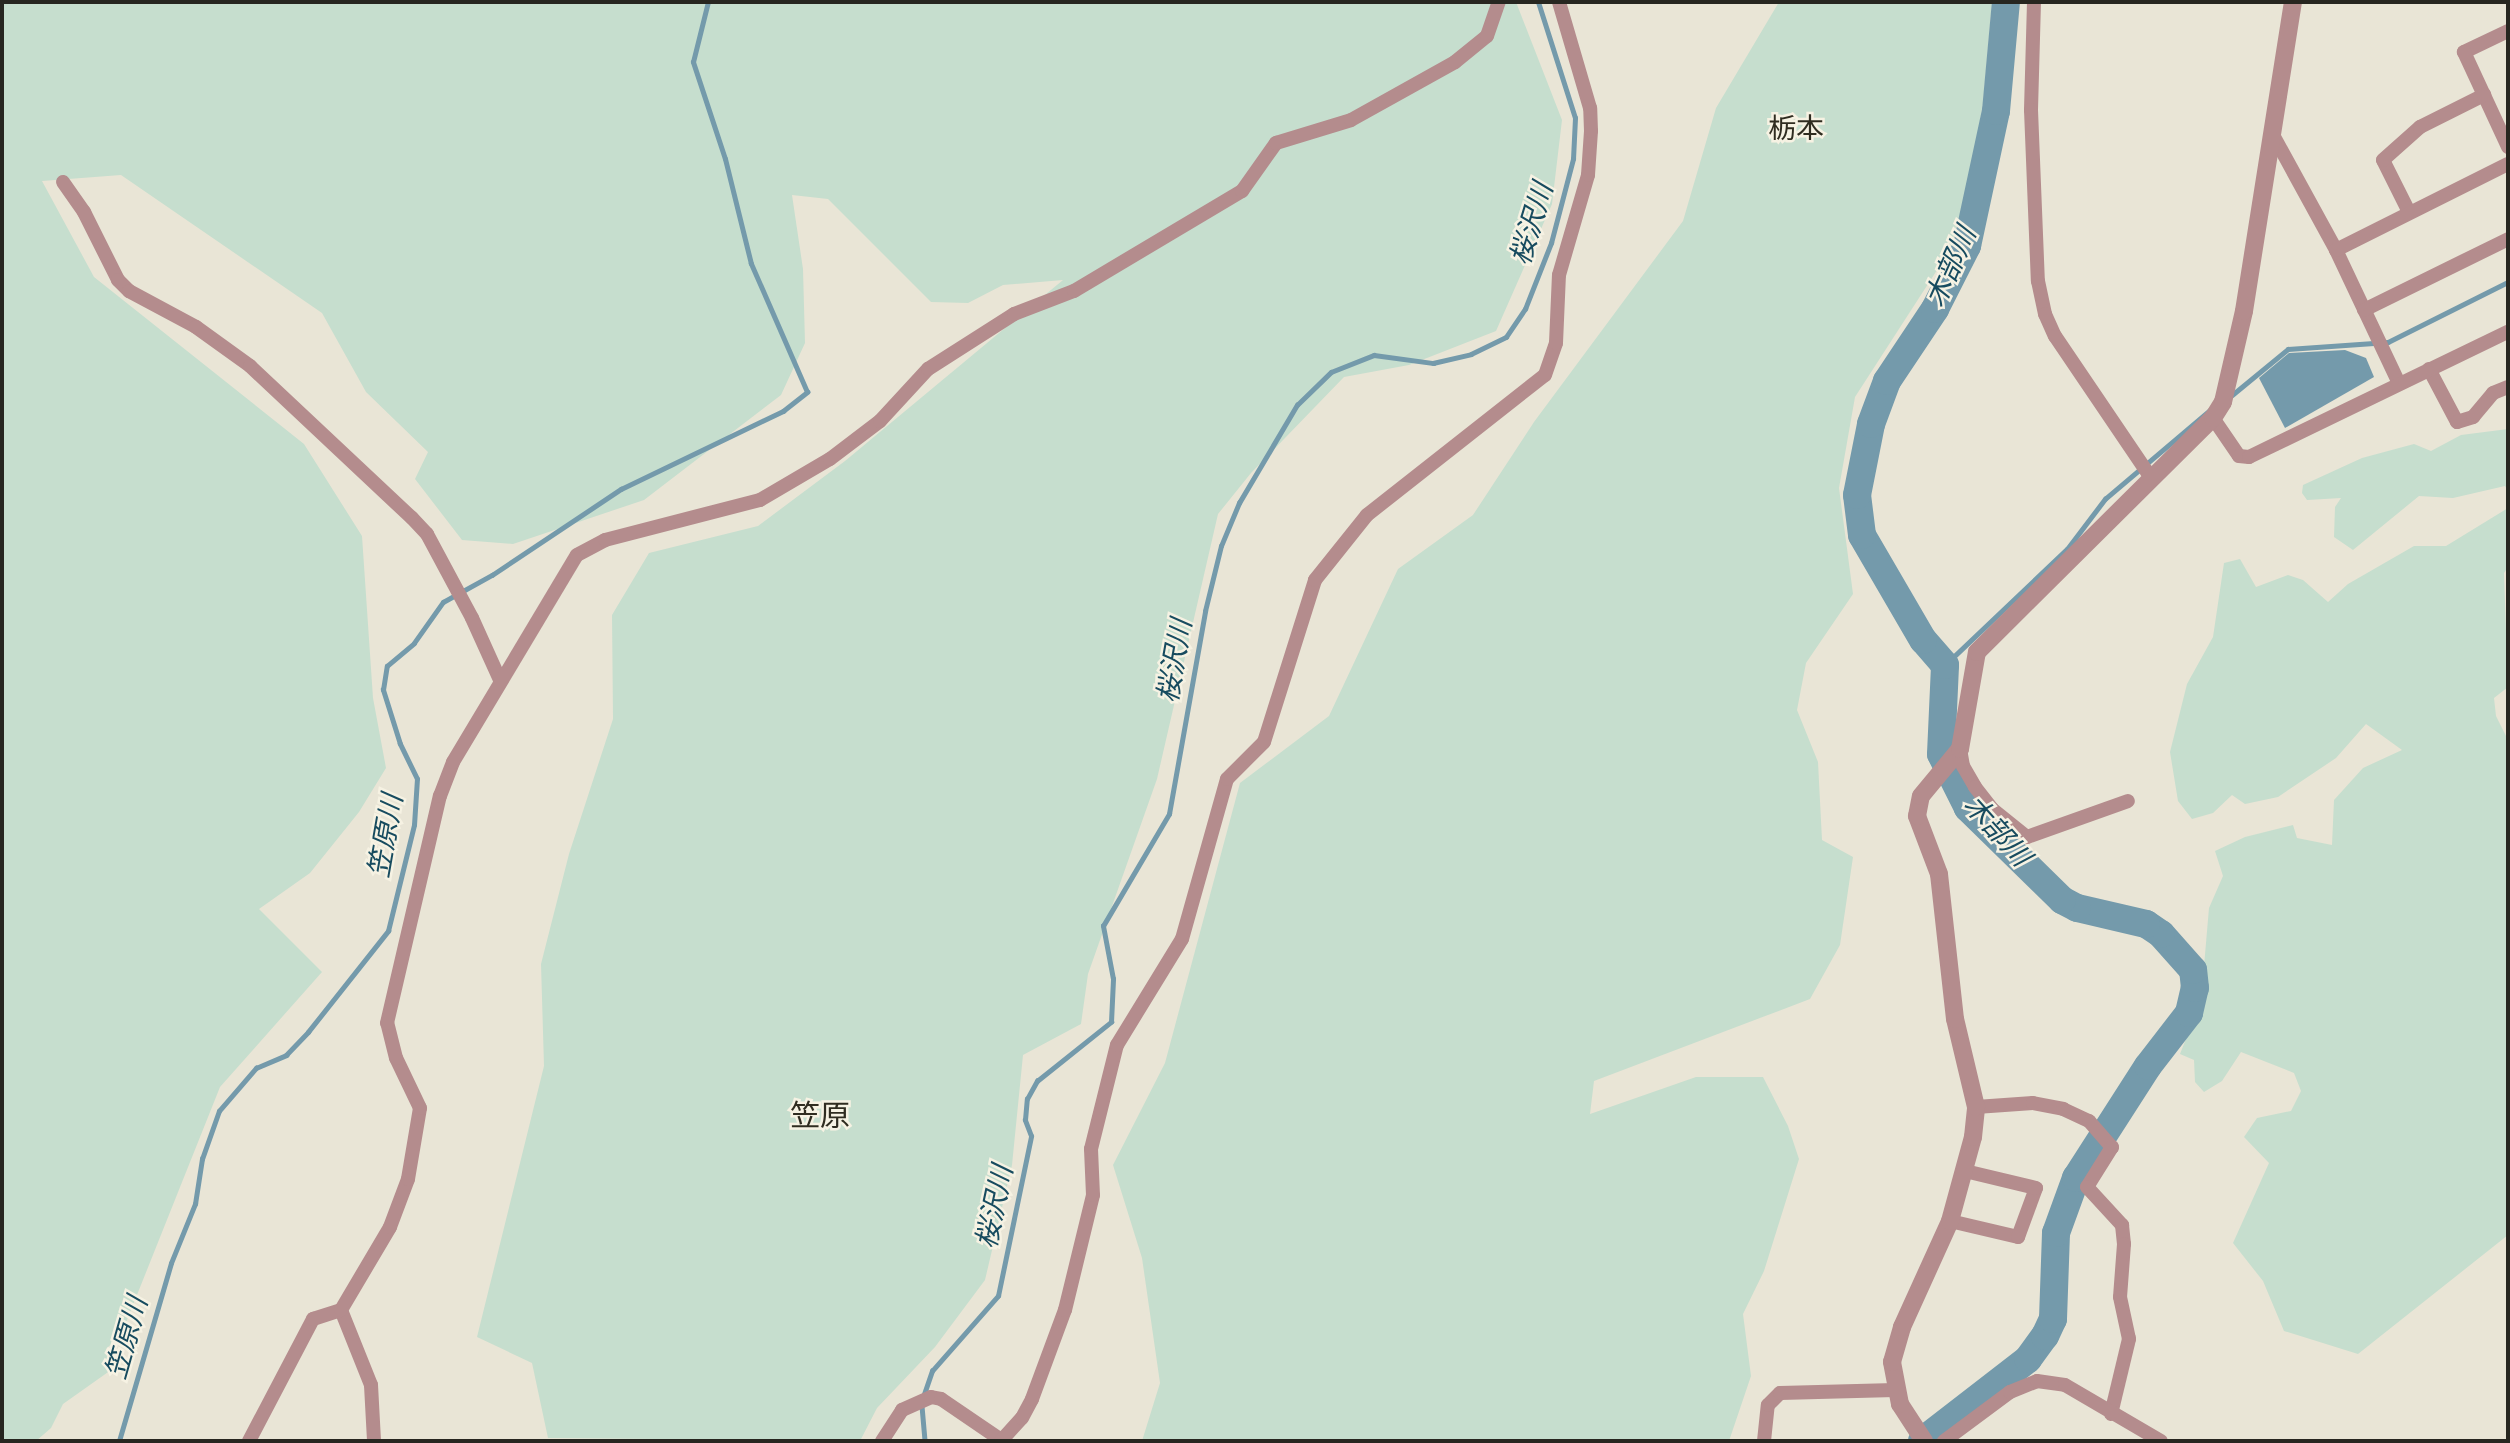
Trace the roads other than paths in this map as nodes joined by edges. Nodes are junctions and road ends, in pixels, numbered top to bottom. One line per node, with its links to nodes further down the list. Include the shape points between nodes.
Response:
1 (1499, 2): 21 (street, via 1487,36 1455,62 1351,120 1276,143 1242,191 1074,291 1014,314 928,369 880,421 830,459 760,500 605,540 577,555)
2 (1559, 2): 33 (street, via 1590,108 1591,131 1588,175 1559,275 1556,343 1545,374 1367,515 1315,580 1264,742 1227,779 1182,939 1117,1045 1091,1149 1093,1195 1065,1310 1032,1399 1022,1419)
3 (2034, 2): 20 (street, via 2031,110 2038,281 2045,314 2077,370)
4 (2293, 2): 7 (street)
5 (2508, 30): 6 (street, via 2464,52)
6 (2484, 95): 8 (street); 11 (street, via 2420,127 2383,160)
7 (2272, 133): 13 (street); 19 (street, via 2232,378)
8 (2508, 147)
9 (2508, 164): 11 (street)
10 (63, 182): 21 (street, via 84,212 118,280 129,291 196,327 250,366 427,534)
11 (2409, 212): 13 (street)
12 (2508, 239): 14 (street)
13 (2336, 250): 14 (street)
14 (2364, 310): 17 (street)
15 (2508, 332): 16 (street)
16 (2429, 369): 17 (street); 18 (street, via 2457,422 2473,417 2493,393)
17 (2399, 383): 19 (street, via 2249,457 2239,456)
18 (2508, 387)
19 (2213, 418): 20 (street)
20 (2152, 479): 22 (street, via 1977,652)
21 (500, 680): 27 (street, via 445,779 387,1023 396,1058 420,1108 408,1179 390,1227)
22 (1961, 749): 23 (street, via 1963,766 1983,798 2027,836); 24 (street, via 1929,782 1917,816 1939,874 1955,1019)
23 (2128, 801)
24 (1976, 1107): 25 (street); 29 (street, via 2033,1103 2063,1110 2089,1121 2112,1147 2087,1187 2122,1225 2120,1297 2129,1339)
25 (1965, 1171): 26 (street); 26 (street, via 2036,1188 2018,1237)
26 (1950, 1221): 28 (street, via 1896,1345)
27 (341, 1310): 30 (street, via 313,1319); 31 (street, via 371,1385)
28 (1895, 1390): 34 (street, via 1780,1393 1768,1405); 35 (street)
29 (2111, 1413): 36 (street, via 2065,1385 2037,1381 2010,1392); 37 (street)
30 (250, 1441)
31 (374, 1441)
32 (882, 1441): 33 (street, via 911,1402 931,1397 941,1399)
33 (1001, 1441)
34 (1764, 1441)
35 (1924, 1441)
36 (1944, 1441)
37 (2161, 1441)

